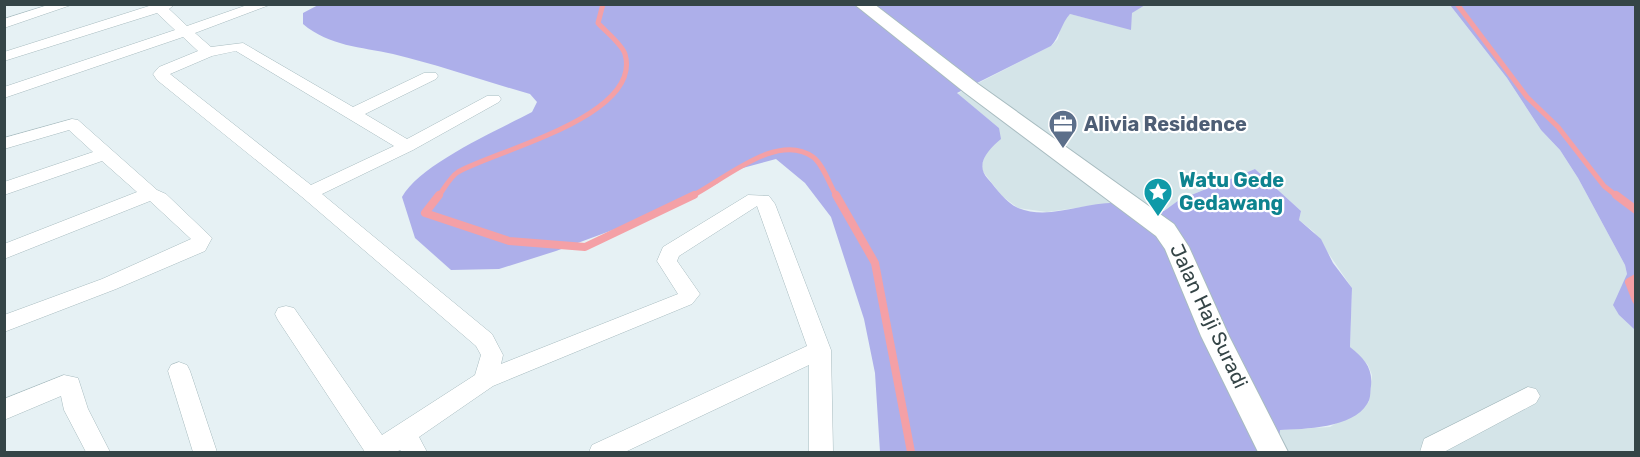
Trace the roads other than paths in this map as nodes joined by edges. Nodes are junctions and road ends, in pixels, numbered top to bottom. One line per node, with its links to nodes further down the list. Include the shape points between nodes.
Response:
1 (67, 4): 5 (street)
2 (266, 4): 6 (street)
3 (862, 4): 33 (street, Jalan Haji Suradi, via 1165,230 1177,247 1215,336)
4 (161, 6): 6 (street); 8 (street)
5 (4, 24)
6 (187, 32): 7 (street); 10 (street)
7 (208, 52): 12 (street, via 238,46); 18 (street, via 161,74)
8 (4, 57)
9 (430, 76): 12 (street)
10 (4, 93)
11 (493, 99): 14 (street)
12 (352, 114): 14 (street)
13 (4, 144): 15 (street, via 72,124)
14 (407, 146): 18 (street)
15 (105, 154): 16 (street); 17 (street)
16 (4, 189)
17 (150, 194): 19 (street); 21 (street, via 202,238 198,246)
18 (309, 194): 24 (street, via 484,340 492,355)
19 (4, 252)
20 (286, 314): 28 (street)
21 (4, 324)
22 (820, 350): 24 (street, via 766,204 755,199 670,252 667,261 689,294 685,299); 31 (street); 32 (street)
23 (179, 371): 30 (street)
24 (485, 380): 27 (street)
25 (1528, 396): 34 (street, via 1433,446)
26 (4, 410): 29 (street, via 64,384 70,385 76,410)
27 (410, 444): 28 (street)
28 (378, 452)
29 (98, 453)
30 (205, 453)
31 (601, 453)
32 (821, 453)
33 (1273, 453)
34 (1432, 453)

